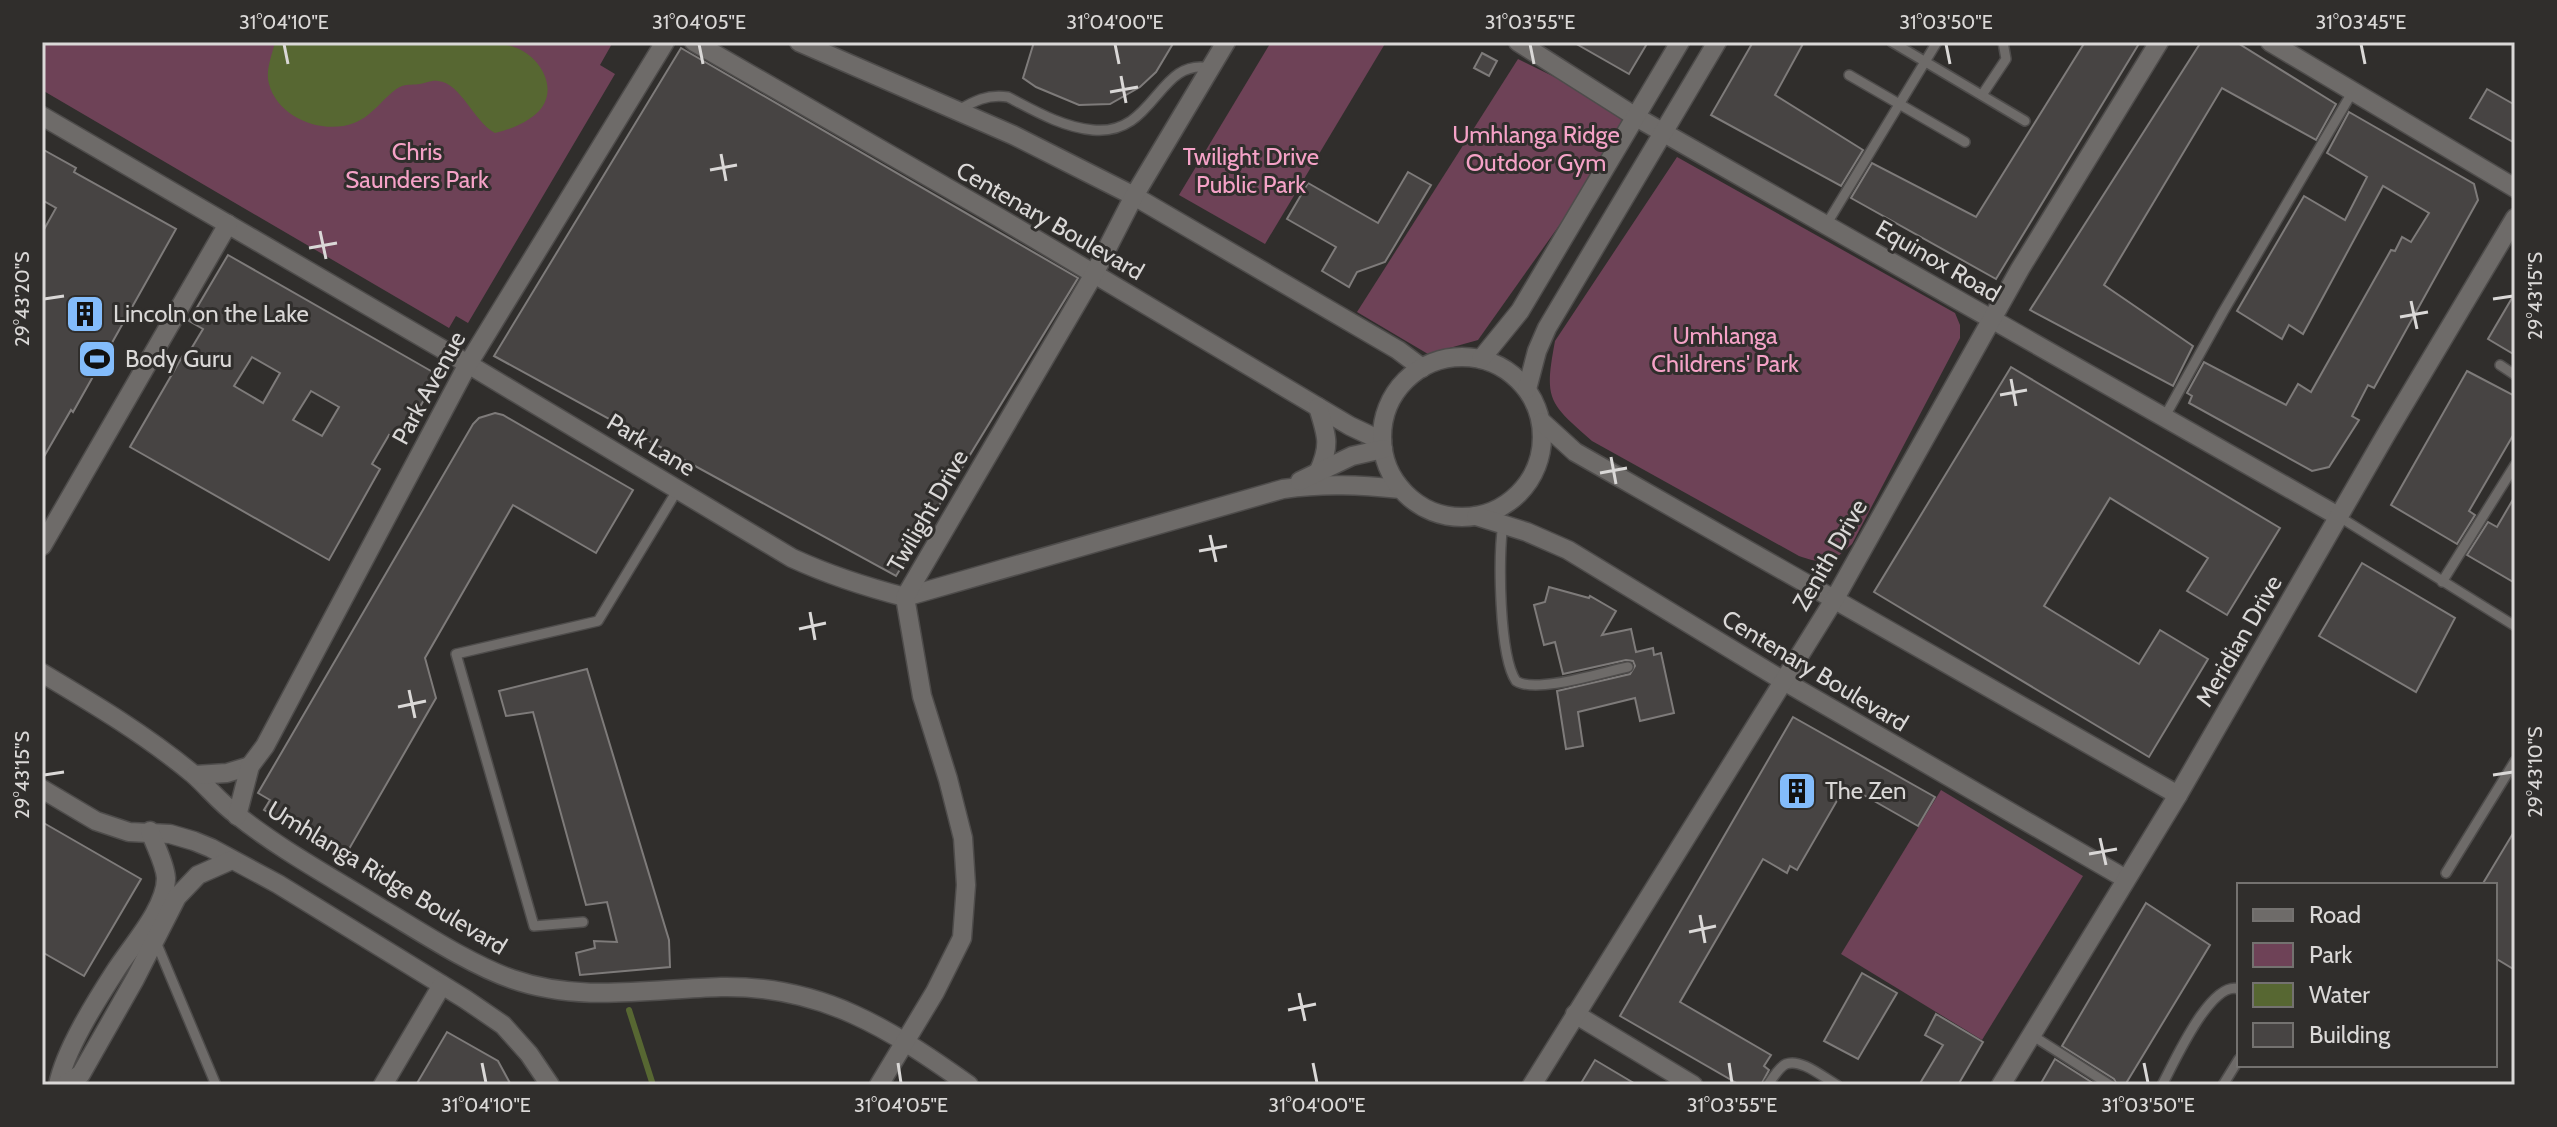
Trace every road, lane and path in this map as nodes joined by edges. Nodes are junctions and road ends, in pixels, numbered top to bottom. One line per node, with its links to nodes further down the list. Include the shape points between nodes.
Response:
1 (665, 42): 33 (street, Park Avenue)
2 (694, 42): 30 (street, Centenary Boulevard)
3 (799, 42): 19 (street)
4 (1226, 42): 14 (street, Twilight Drive)
5 (1518, 42): 21 (street, Equinox Road)
6 (1680, 42): 21 (street)
7 (1717, 42): 23 (street)
8 (1892, 42): 13 (lane)
9 (1937, 42): 13 (lane)
10 (2003, 42): 17 (lane, via 2006,59)
11 (2159, 42): 31 (street, Zenith Drive)
12 (2270, 42): 16 (street)
13 (1925, 61): 17 (lane); 18 (lane)
14 (1211, 68): 19 (lane, via 1190,66 1178,72 1143,114 1110,129 1059,123 1008,97 983,97); 26 (street, Twilight Drive)
15 (1849, 75): 18 (lane)
16 (2353, 91): 25 (street); 39 (lane)
17 (1982, 95): 22 (lane)
18 (1900, 105): 24 (lane); 29 (lane)
19 (957, 111): 26 (street)
20 (42, 116): 28 (street, Park Lane)
21 (1636, 117): 23 (street, Equinox Road); 32 (street, via 1520,311)
22 (2025, 121)
23 (1664, 132): 29 (street, Equinox Road); 37 (street, via 1547,328)
24 (1965, 142)
25 (2515, 188)
26 (1134, 196): 30 (street, Twilight Drive); 35 (street)
27 (2515, 218): 48 (street, Meridian Drive)
28 (228, 224): 33 (street, Park Lane); 50 (street)
29 (1826, 225): 31 (street, Equinox Road)
30 (1094, 274): 38 (street, Centenary Boulevard); 52 (street, Twilight Drive)
31 (1991, 320): 39 (street, Equinox Road); 53 (street, Zenith Drive)
32 (1481, 359): 35 (street, via 1441,360); 37 (street, via 1507,370)
33 (468, 364): 44 (street, Park Lane); 59 (street, Park Avenue)
34 (2500, 365): 36 (lane)
35 (1422, 368): 41 (street, via 1391,400)
36 (2515, 375)
37 (1527, 389): 40 (street)
38 (1318, 407): 41 (street, Centenary Boulevard); 43 (street, via 1328,444)
39 (2164, 418): 48 (street, Equinox Road)
40 (1542, 422): 47 (street, via 1535,472 1500,508); 53 (street, via 1575,452)
41 (1382, 445): 43 (street); 46 (street)
42 (2515, 465): 51 (lane)
43 (1318, 473): 45 (street)
44 (678, 489): 52 (street, Park Lane, via 792,558); 68 (lane, via 598,621 456,654 534,926)
45 (1283, 489): 46 (street, via 1345,483); 52 (street)
46 (1401, 489): 47 (street, via 1422,507 1448,516)
47 (1476, 516): 49 (street, Centenary Boulevard)
48 (2338, 516): 51 (lane); 62 (street, Meridian Drive)
49 (1503, 524): 55 (lane, via 1500,577 1507,660 1516,681 1546,684); 57 (street, Centenary Boulevard, via 1568,550)
50 (42, 546)
51 (2442, 582): 54 (lane)
52 (905, 597): 75 (street, Twilight Drive, via 922,696 963,838 966,885 962,938)
53 (1834, 600): 57 (street, Zenith Drive); 62 (street)
54 (2515, 626)
55 (1628, 667)
56 (42, 673): 60 (street, Umhlanga Ridge Boulevard, via 138,732)
57 (1782, 680): 67 (street, Centenary Boulevard); 73 (street, Zenith Drive)
58 (2515, 761): 66 (lane)
59 (250, 766): 60 (street); 63 (street, Park Avenue)
60 (195, 775): 63 (street, Umhlanga Ridge Boulevard)
61 (42, 789): 64 (street, via 96,821 129,832)
62 (2178, 795): 67 (street, Meridian Drive)
63 (237, 816): 75 (street, Umhlanga Ridge Boulevard, via 430,938 508,978 575,993 771,990 841,1009)
64 (150, 831): 65 (street, via 194,841); 69 (street, via 166,876)
65 (232, 860): 69 (street, via 188,883); 71 (street)
66 (2446, 873)
67 (2126, 879): 74 (street, Meridian Drive)
68 (583, 922)
69 (150, 933): 70 (street); 79 (lane)
70 (136, 956): 77 (street, via 62,1066); 78 (street, via 81,1074)
71 (442, 985): 80 (street); 81 (street, via 503,1025)
72 (2237, 989): 90 (lane, via 2226,988 2211,1000)
73 (1575, 1014): 84 (street, Zenith Drive); 85 (street)
74 (2030, 1034): 88 (street, Meridian Drive); 89 (lane)
75 (904, 1039): 82 (street, Twilight Drive); 83 (street, Umhlanga Ridge Boulevard)
76 (2237, 1062): 91 (lane)
77 (58, 1085)
78 (65, 1085)
79 (216, 1085)
80 (383, 1085)
81 (550, 1085)
82 (879, 1085)
83 (969, 1085)
84 (1532, 1085)
85 (1693, 1085)
86 (1768, 1085): 87 (lane, via 1789,1063)
87 (1837, 1085)
88 (2001, 1085)
89 (2110, 1085)
90 (2162, 1085)
91 (2223, 1085)

